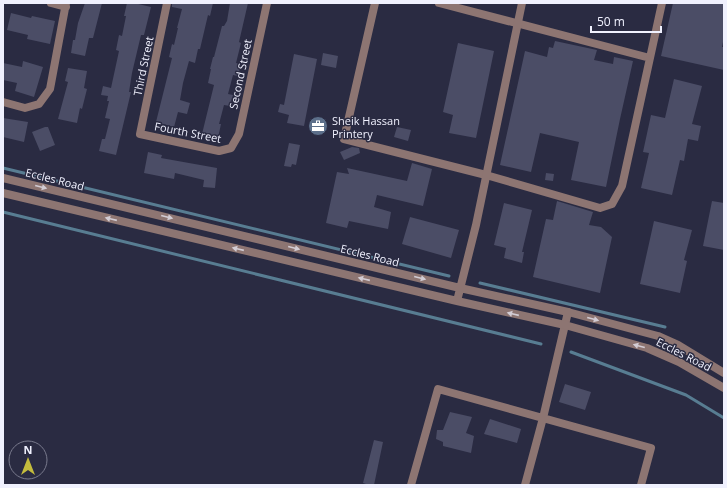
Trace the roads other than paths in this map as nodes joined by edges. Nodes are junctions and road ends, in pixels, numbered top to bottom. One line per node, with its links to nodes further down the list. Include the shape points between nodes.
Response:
1 (51, 3): 8 (street)
2 (167, 3): 12 (street, Third Street)
3 (266, 3): 13 (street, Second Street, via 239,134)
4 (375, 3): 14 (street, via 344,139)
5 (439, 3): 9 (street)
6 (522, 3): 9 (street)
7 (662, 3): 10 (street)
8 (66, 5): 11 (street, via 50,90 39,104 25,108)
9 (517, 23): 10 (street); 14 (street)
10 (650, 58): 14 (street, via 622,186 612,204 600,208)
11 (3, 102)
12 (140, 134): 13 (street, Fourth Street, via 219,151)
13 (231, 148)
14 (486, 175): 17 (street)
15 (3, 178): 17 (street, Eccles Road, one-way to 17)
16 (3, 193): 18 (street, Eccles Road, one-way to 16)
17 (460, 288): 18 (street); 19 (street, Eccles Road)
18 (457, 301): 20 (street, Eccles Road, one-way to 18)
19 (568, 312): 20 (street); 21 (street, Eccles Road, one-way to 21, via 658,336)
20 (565, 326): 22 (street, Eccles Road, one-way to 20, via 679,362 647,348); 23 (street)
21 (724, 373)
22 (724, 388)
23 (543, 418): 24 (street, via 438,389); 25 (street); 26 (street, via 651,448)
24 (411, 485)
25 (525, 485)
26 (641, 485)

